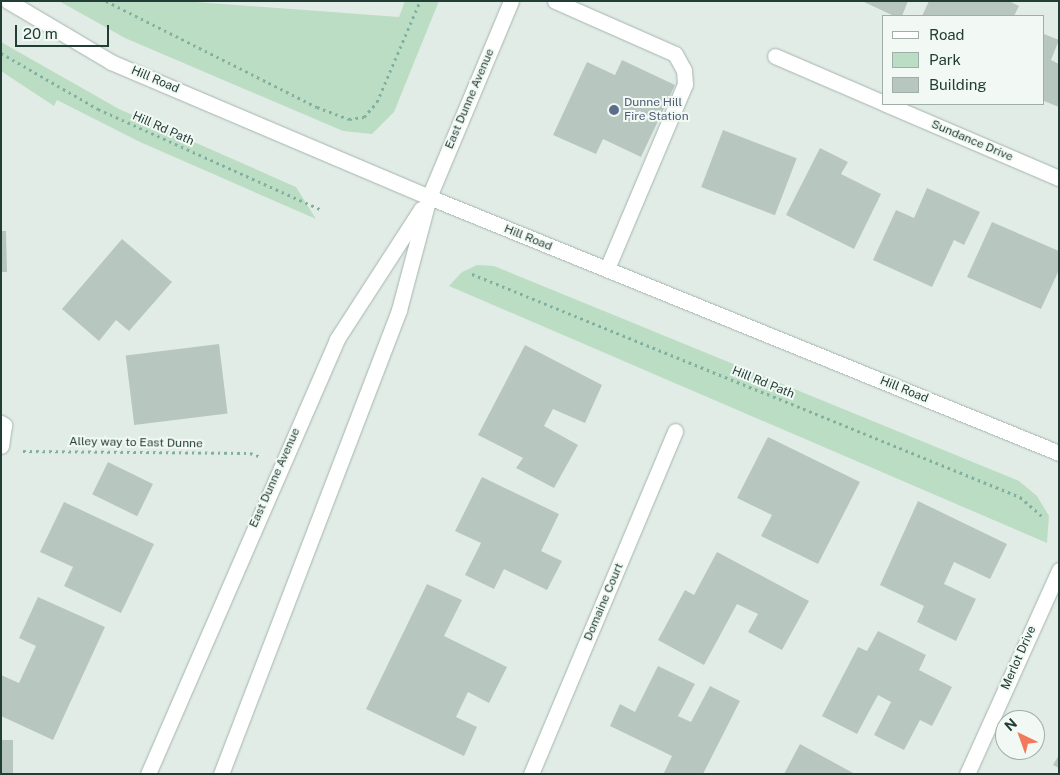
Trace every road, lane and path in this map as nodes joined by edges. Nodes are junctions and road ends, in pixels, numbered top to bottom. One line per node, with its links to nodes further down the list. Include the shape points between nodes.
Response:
1 (8, 1): 11 (main road, Hill Road, via 111,62)
2 (106, 1): 3 (path, via 317,107 349,119 364,117 377,102)
3 (420, 1)
4 (511, 1): 11 (main road, East Dunne Avenue)
5 (555, 1): 13 (main road, via 675,54 684,70 685,84)
6 (1, 54): 12 (path, Hill Rd Path, via 98,109 305,199)
7 (775, 56): 8 (main road, Sundance Drive)
8 (882, 102)
9 (890, 105): 10 (main road, Sundance Drive)
10 (1059, 178)
11 (428, 197): 13 (main road, Hill Road); 19 (main road, East Dunne Avenue, via 337,339); 24 (main road, East Dunne Avenue, via 399,310)
12 (322, 210)
13 (607, 269): 18 (main road, Hill Road)
14 (472, 274): 20 (path, Hill Rd Path, via 1020,497)
15 (3, 424): 17 (main road); 19 (path, Alley way to East Dunne, via 20,451 250,453)
16 (676, 431): 22 (main road, Domaine Court)
17 (1, 446)
18 (1059, 453)
19 (281, 463): 23 (main road, East Dunne Avenue)
20 (1042, 516)
21 (1059, 570): 25 (main road, Merlot Drive)
22 (533, 773)
23 (148, 774)
24 (221, 774)
25 (966, 774)

